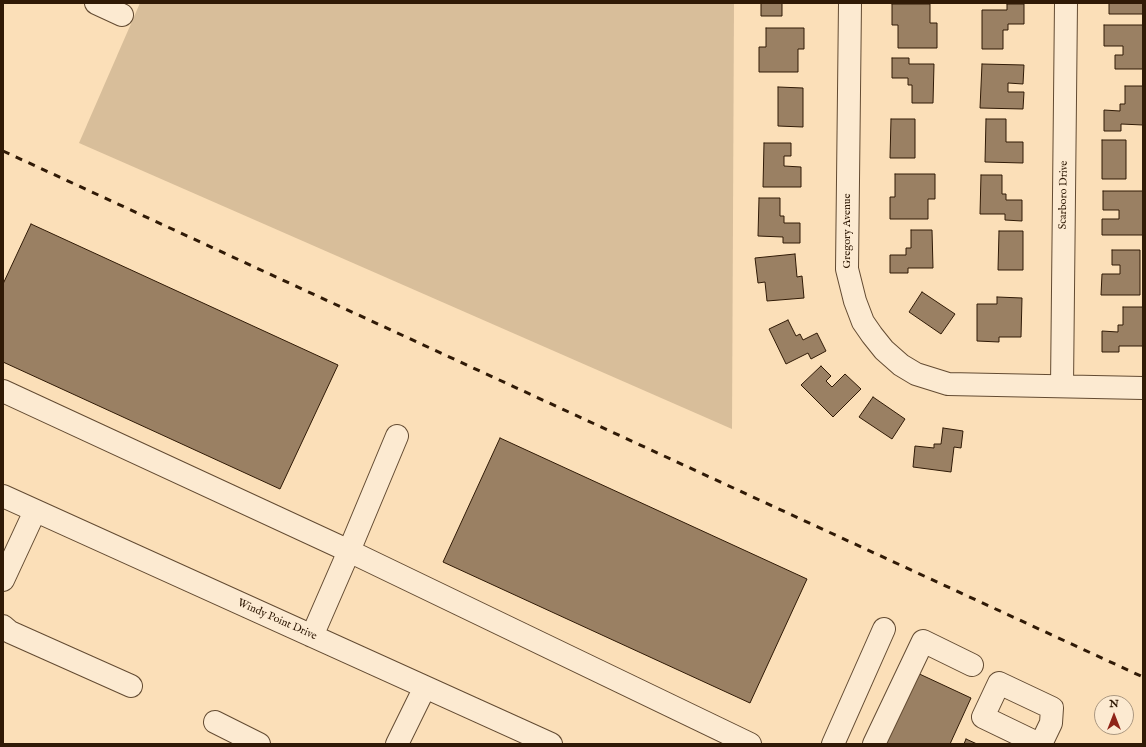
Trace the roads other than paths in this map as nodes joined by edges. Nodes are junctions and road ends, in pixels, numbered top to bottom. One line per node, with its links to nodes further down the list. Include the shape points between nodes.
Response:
1 (96, 3): 4 (street)
2 (850, 3): 5 (street, Gregory Avenue, via 847,269 863,322 884,350 916,374 948,384)
3 (1066, 3): 5 (street, Scarboro Drive)
4 (122, 15)
5 (1062, 386): 6 (street, Gregory Avenue)
6 (1143, 388)
7 (3, 391): 11 (street)
8 (397, 436): 11 (street)
9 (3, 496): 10 (street, Windy Point Drive)
10 (34, 511): 12 (street); 15 (street, Windy Point Drive)
11 (349, 551): 15 (street); 23 (street)
12 (3, 580)
13 (3, 626): 17 (street, via 10,632)
14 (884, 629): 24 (street)
15 (312, 636): 18 (street, Windy Point Drive)
16 (972, 665): 25 (street, via 923,641)
17 (131, 686)
18 (425, 687): 21 (street); 22 (street, Windy Point Drive)
19 (215, 722): 20 (street)
20 (259, 744)
21 (397, 744)
22 (551, 744)
23 (750, 744)
24 (833, 744)
25 (874, 744)

